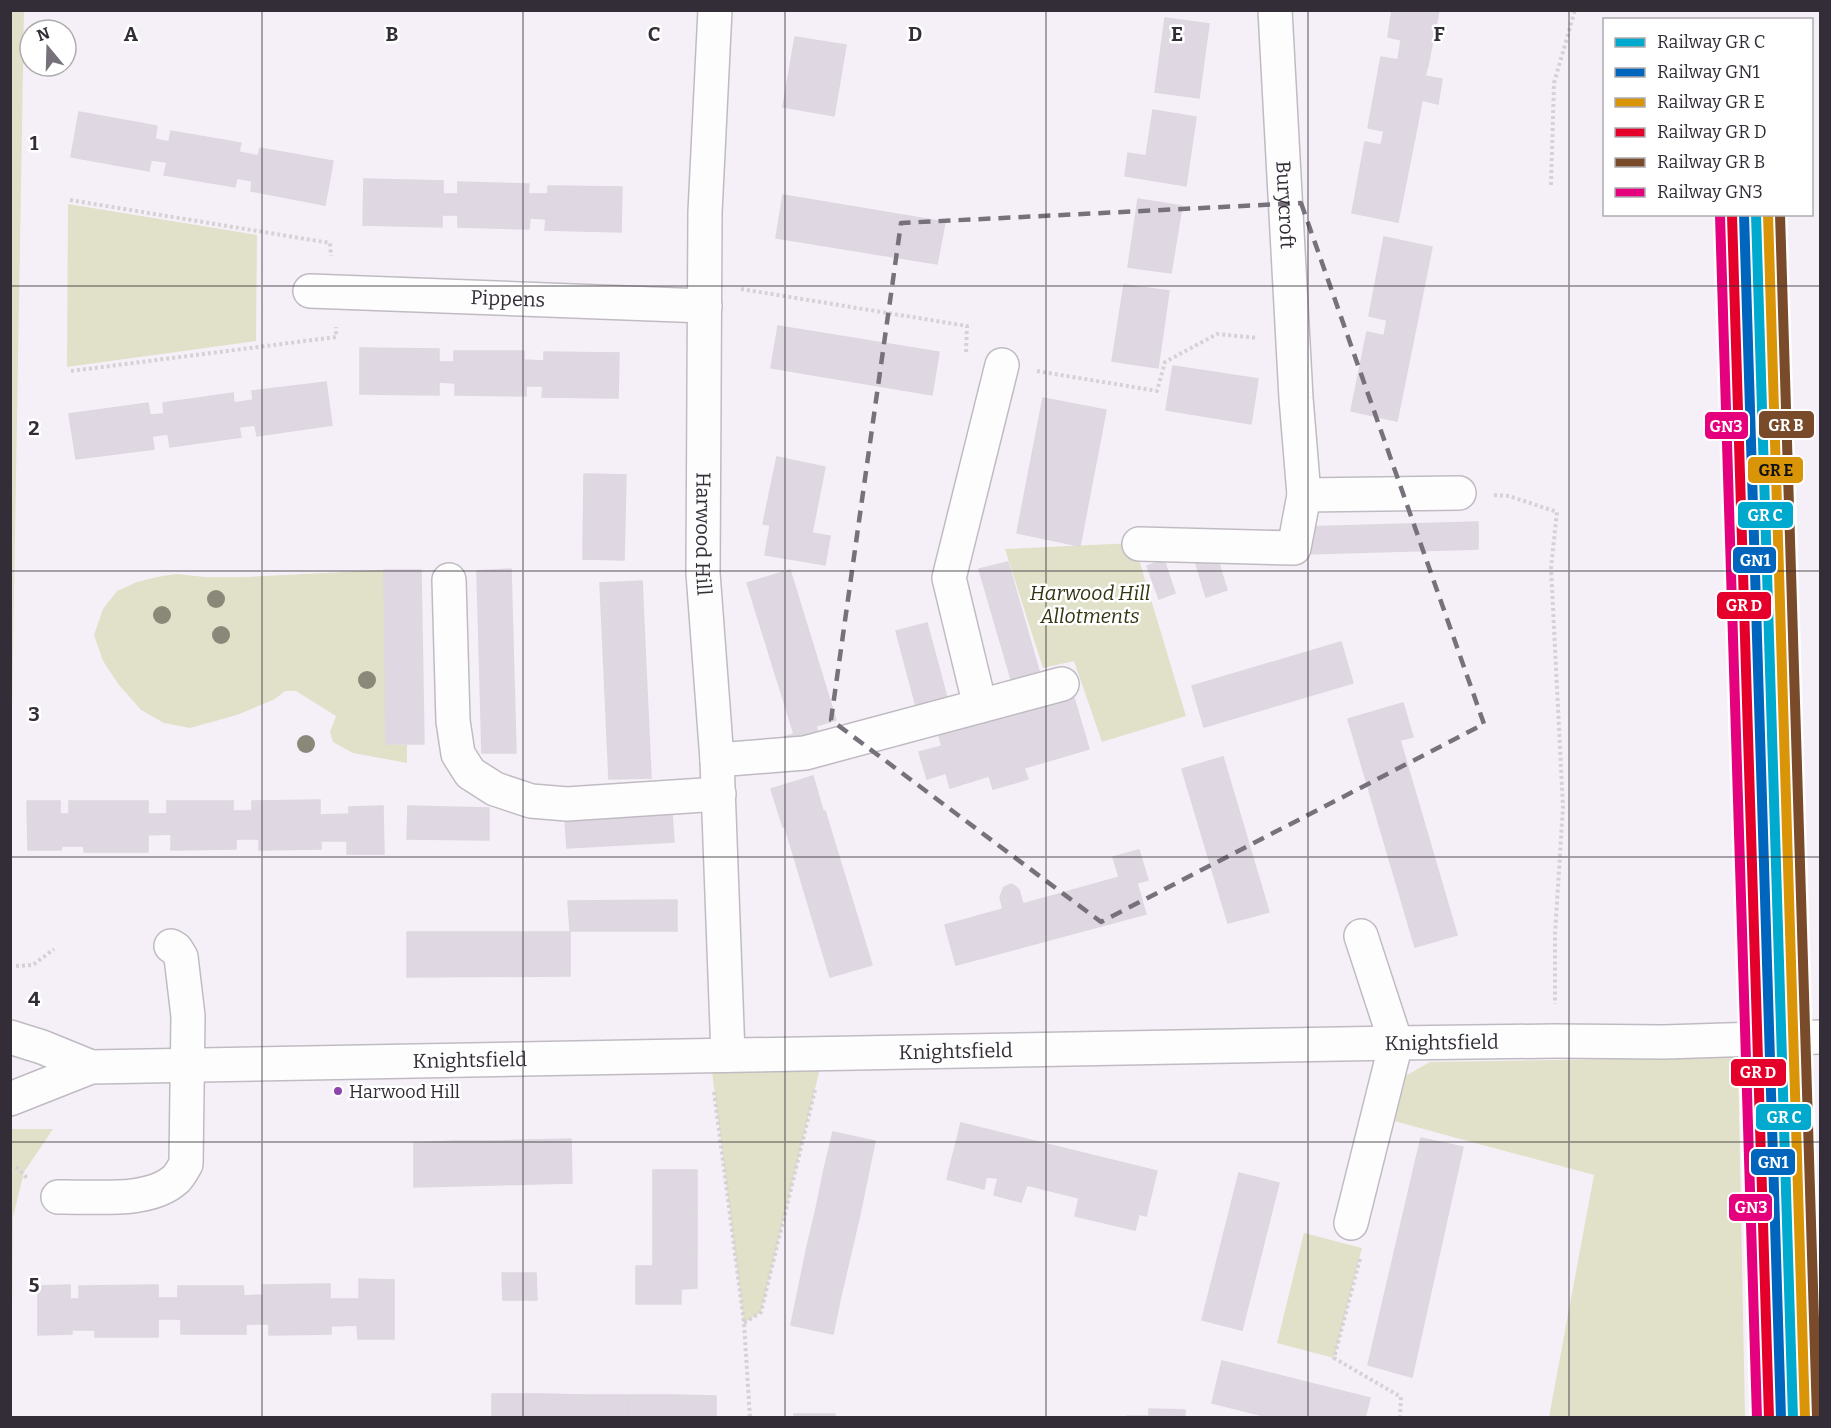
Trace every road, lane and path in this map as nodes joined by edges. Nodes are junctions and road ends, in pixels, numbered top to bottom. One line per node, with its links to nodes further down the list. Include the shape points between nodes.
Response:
1 (715, 10): 7 (street, Harwood Hill, via 705,212)
2 (1275, 10): 11 (street, Burycroft)
3 (1575, 10): 4 (path, via 1554,83)
4 (1551, 185)
5 (70, 200): 6 (path, via 330,243)
6 (321, 292): 7 (street, Pippens); 9 (path, via 336,337)
7 (705, 306): 16 (street, Harwood Hill, via 703,573)
8 (1002, 365): 15 (street, via 949,579)
9 (71, 371)
10 (1458, 493): 11 (street); 24 (path, via 1509,496 1557,512 1551,568 1563,807 1555,933)
11 (1304, 495): 12 (street, Burycroft, via 1294,548)
12 (1138, 544)
13 (449, 580): 17 (street, via 453,721 458,754 470,773 495,789 531,801 567,804)
14 (1062, 684): 15 (street)
15 (980, 706): 16 (street, via 805,753)
16 (717, 760): 17 (street, Harwood Hill)
17 (719, 794): 27 (street, Harwood Hill)
18 (1361, 936): 25 (street)
19 (171, 946): 28 (street, via 181,957 188,1016)
20 (54, 949): 21 (path, via 33,965)
21 (16, 966)
22 (10, 1037): 29 (street, Knightsfield)
23 (1821, 1037): 24 (street, Knightsfield)
24 (1555, 1041): 25 (street, Knightsfield)
25 (1396, 1043): 26 (street, Knightsfield); 32 (street)
26 (824, 1052): 27 (street, Knightsfield); 33 (path, via 761,1312)
27 (719, 1056): 28 (street, Knightsfield); 33 (path)
28 (186, 1065): 29 (street, Knightsfield); 31 (street, via 186,1164 177,1178 143,1196)
29 (91, 1067): 30 (street, Knightsfield)
30 (10, 1099)
31 (58, 1197)
32 (1351, 1223): 35 (path, via 1362,1248 1334,1358 1401,1397)
33 (744, 1323): 34 (path)
34 (750, 1418)
35 (1400, 1418)

